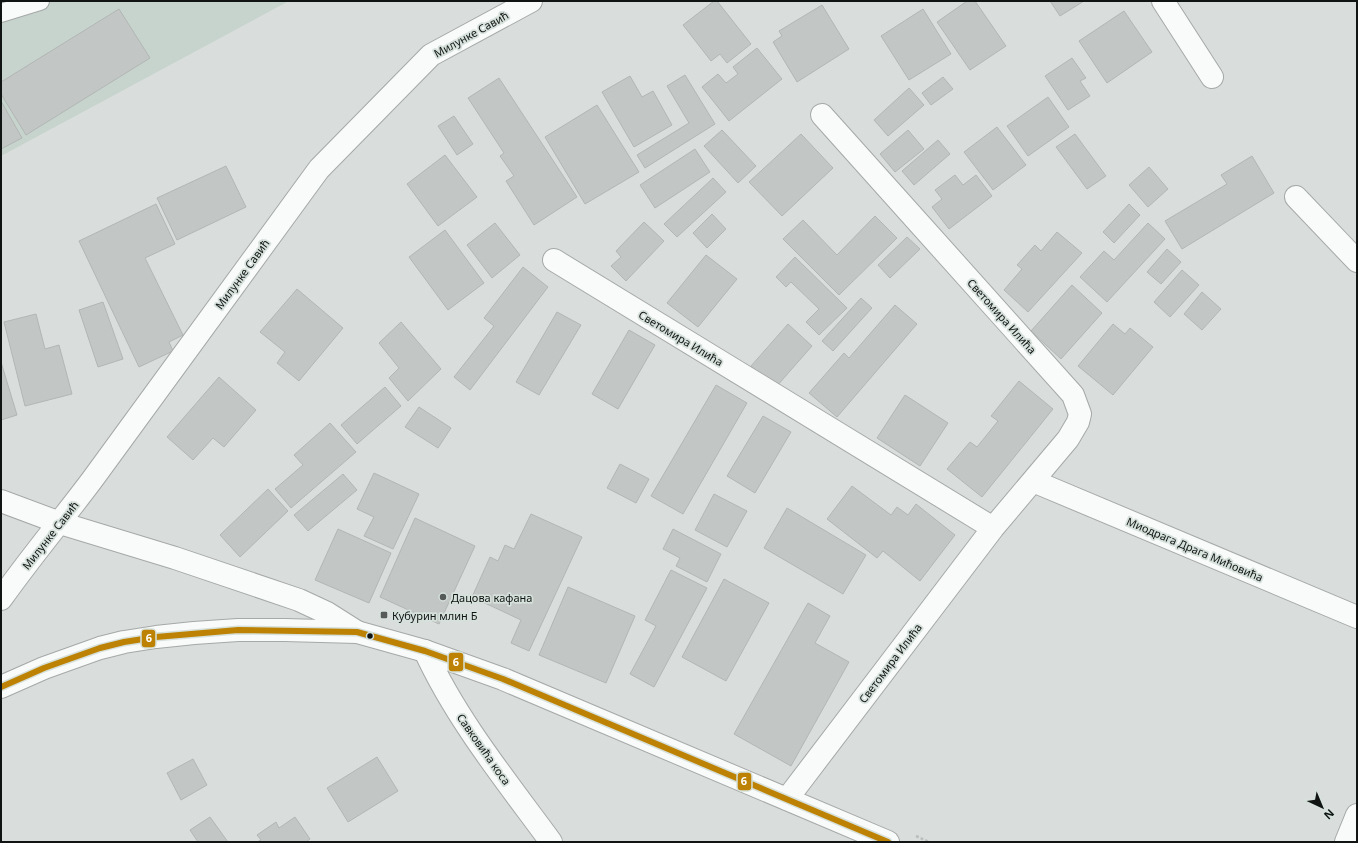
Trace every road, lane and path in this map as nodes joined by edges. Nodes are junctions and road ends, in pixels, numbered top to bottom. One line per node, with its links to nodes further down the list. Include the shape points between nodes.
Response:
1 (40, 1): 4 (lane)
2 (531, 1): 12 (street, Милунке Савић, via 431,55 319,169)
3 (1163, 1): 5 (street)
4 (1, 13)
5 (1212, 77)
6 (822, 115): 10 (street, Светомира Илића, via 1073,395 1080,414 1078,422 1068,439)
7 (1296, 197): 9 (street)
8 (554, 260): 13 (street, Светомира Илића)
9 (1357, 261)
10 (1033, 481): 13 (street, Светомира Илића); 15 (street, Миодрага Драга Мићовића)
11 (1, 502): 12 (street)
12 (60, 523): 14 (street, Милунке Савић); 16 (street, via 299,600 327,613)
13 (993, 528): 19 (street, Светомира Илића)
14 (1, 599)
15 (1357, 617)
16 (357, 632): 17 (street); 18 (street, via 238,630 136,640 94,650)
17 (425, 651): 19 (street, via 503,679); 21 (street, Савковића коса, via 435,674 463,719)
18 (1, 687)
19 (787, 799): 22 (street)
20 (1357, 815): 23 (street)
21 (551, 842)
22 (888, 842)
23 (1346, 842)

